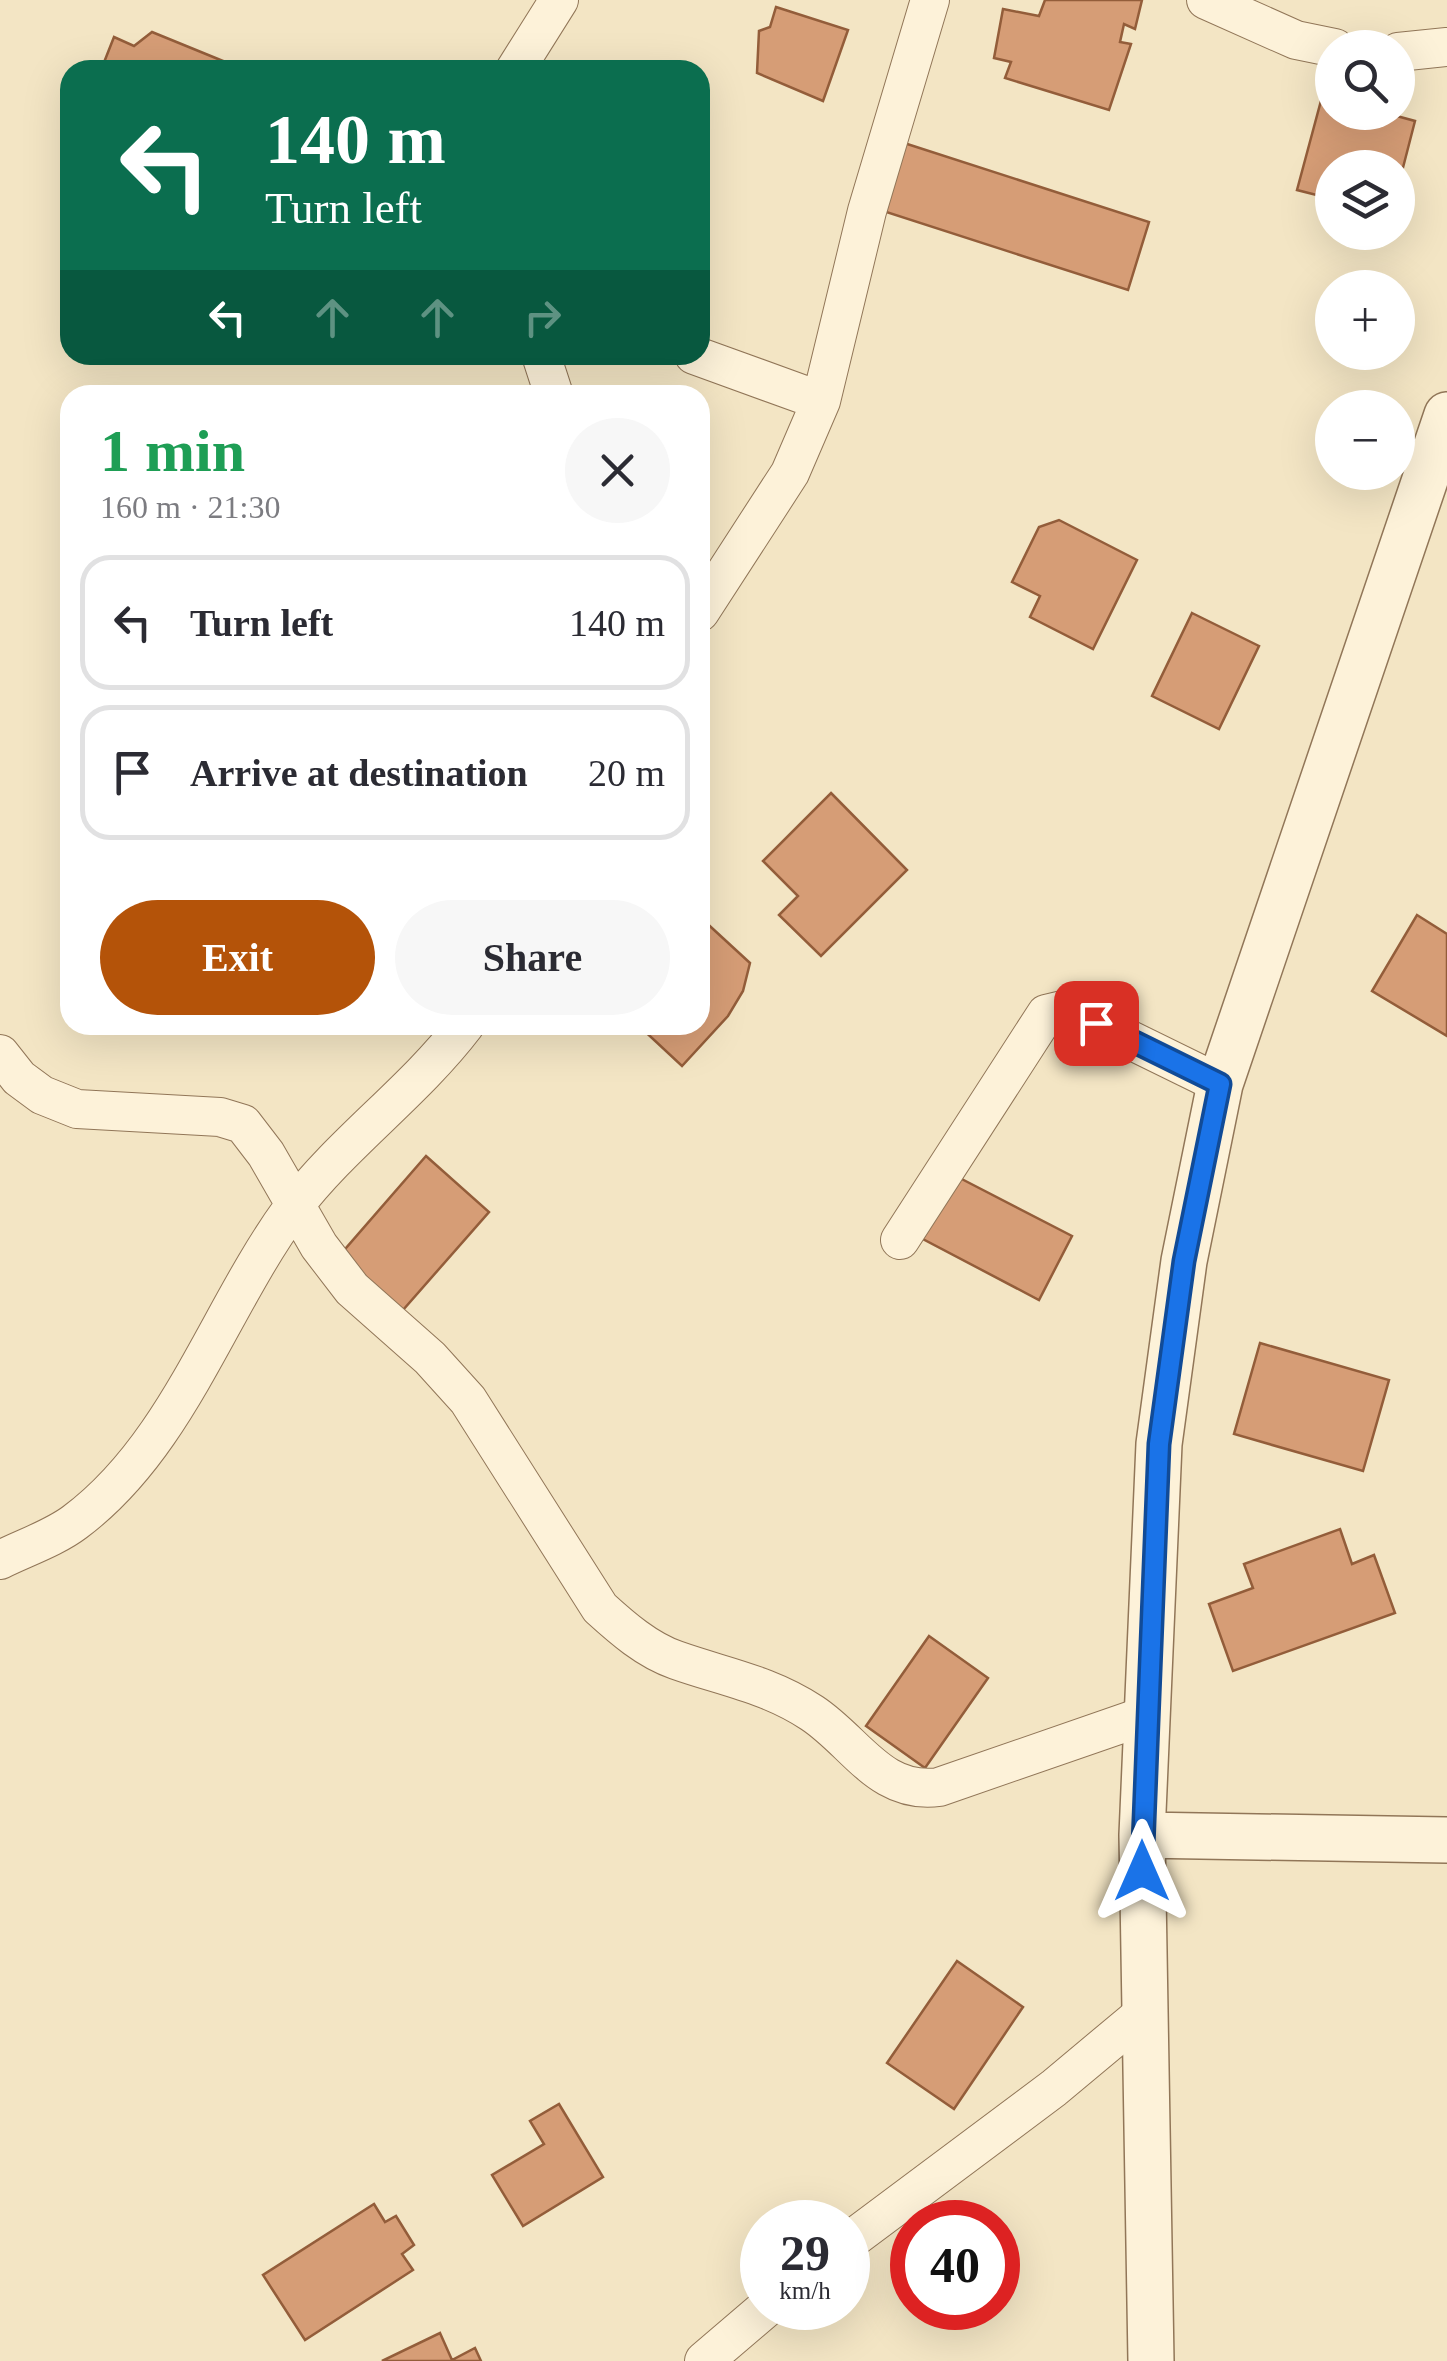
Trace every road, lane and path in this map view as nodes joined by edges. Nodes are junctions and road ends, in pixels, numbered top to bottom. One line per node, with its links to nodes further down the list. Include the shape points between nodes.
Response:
1 (559, 0): 7 (street)
2 (930, 0): 9 (street, via 867,212)
3 (1206, 0): 4 (street)
4 (1315, 44)
5 (1447, 46): 6 (street)
6 (1415, 50)
7 (521, 60)
8 (710, 361): 9 (street)
9 (822, 401): 11 (street, via 790,474)
10 (1447, 415): 14 (street)
11 (710, 597)
12 (456, 1035): 15 (street)
13 (0, 1054): 15 (street, via 42,1096 77,1109 243,1124)
14 (1220, 1084): 16 (street, via 1067,1009 1046,1014); 18 (street, via 1184,1261 1159,1444)
15 (294, 1207): 17 (street, via 158,1432 122,1478 74,1524); 18 (street, via 352,1289 468,1400 600,1608 630,1635 673,1660 771,1688 816,1715 894,1782 916,1790)
16 (900, 1240)
17 (0, 1560)
18 (1147, 1715): 19 (street)
19 (1142, 1836): 20 (street); 21 (street)
20 (1447, 1840)
21 (1145, 2012): 22 (street); 25 (street)
22 (870, 2226)
23 (740, 2330): 24 (street)
24 (704, 2361)
25 (1151, 2361)

